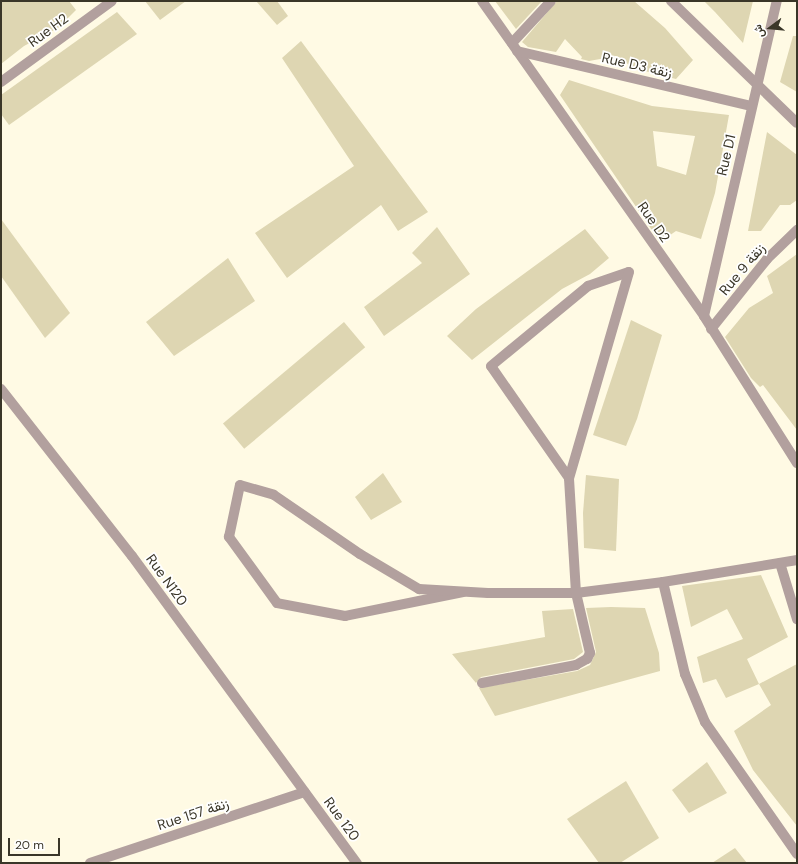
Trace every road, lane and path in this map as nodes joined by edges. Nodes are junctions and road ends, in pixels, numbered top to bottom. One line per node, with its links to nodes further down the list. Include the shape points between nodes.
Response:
1 (112, 1): 7 (street, Rue H2)
2 (482, 1): 6 (street, Rue D2)
3 (551, 1): 6 (street)
4 (671, 1): 8 (street)
5 (777, 1): 8 (street, Rue D1)
6 (514, 47): 9 (street, Rue D3 زنقة); 12 (street, Rue D2)
7 (1, 82)
8 (758, 86): 9 (street, Rue D1); 10 (street)
9 (751, 106): 12 (street, Rue D1)
10 (796, 119)
11 (797, 230): 13 (street, Rue 9 زنقة, via 767,259)
12 (704, 316): 13 (street, Rue D2)
13 (711, 329): 15 (street, Rue D2)
14 (1, 389): 24 (street, Rue N120, via 132,556)
15 (797, 463)
16 (569, 478): 16 (street, via 622,295 629,272 588,286 491,366); 21 (street)
17 (797, 560): 18 (street)
18 (780, 563): 19 (street); 22 (street)
19 (663, 582): 21 (street); 25 (street, via 685,674 705,722)
20 (463, 592): 20 (street, via 345,616 277,603 229,537 240,485 274,495 360,554 419,589); 21 (street)
21 (576, 593): 23 (street, via 590,653 587,660)
22 (797, 619)
23 (482, 683)
24 (305, 792): 26 (street, Rue 157 زنقة); 27 (street, Rue 120)
25 (797, 854)
26 (91, 863)
27 (357, 863)

